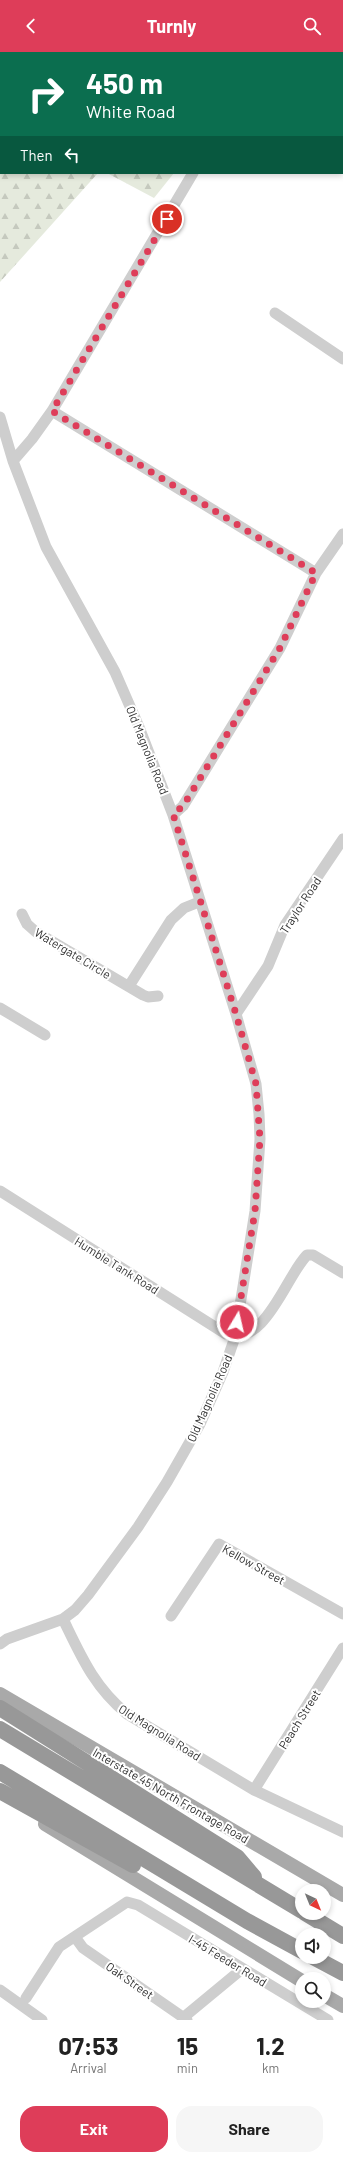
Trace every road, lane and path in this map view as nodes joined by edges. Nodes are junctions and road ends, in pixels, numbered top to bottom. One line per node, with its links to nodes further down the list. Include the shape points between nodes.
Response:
1 (193, 174): 4 (street)
2 (275, 313): 3 (street)
3 (343, 359)
4 (52, 411): 6 (street); 8 (street)
5 (0, 420): 6 (street, Old Magnolia Road)
6 (13, 461): 9 (street, Old Magnolia Road, via 46,547 115,672)
7 (343, 534): 8 (street)
8 (316, 573): 9 (street, via 280,648 183,806)
9 (173, 814): 11 (street, Old Magnolia Road)
10 (343, 839): 16 (street, Traylor Road, via 286,925 268,966)
11 (199, 902): 13 (street, via 184,908 170,920); 16 (street, Old Magnolia Road)
12 (22, 914): 13 (street, Watergate Circle, via 27,924 36,932)
13 (129, 986): 14 (street, Watergate Circle, via 148,997)
14 (158, 996)
15 (0, 1008): 17 (street)
16 (236, 1014): 20 (street, Old Magnolia Road, via 256,1084 260,1139 255,1211)
17 (45, 1035)
18 (0, 1191): 20 (street, Humble Tank Road, via 226,1334)
19 (343, 1273): 20 (street, via 313,1255 307,1255 261,1323 246,1334)
20 (235, 1337): 23 (street, Old Magnolia Road, via 200,1424 168,1482 92,1589 75,1610)
21 (343, 1614): 22 (street, Kellow Street, via 219,1544)
22 (171, 1616)
23 (63, 1619): 24 (street, via 7,1639); 30 (street, Old Magnolia Road, via 94,1678 109,1699 127,1714)
24 (0, 1644)
25 (343, 1648): 30 (street, Peach Street)
26 (0, 1694): 35 (main road, Interstate 45 North Frontage Road)
27 (0, 1708): 34 (highway, via 237,1857)
28 (0, 1729): 34 (highway)
29 (0, 1772): 38 (highway)
30 (254, 1790): 33 (street, Old Magnolia Road)
31 (0, 1791): 38 (highway, via 144,1871)
32 (0, 1797): 45 (main road)
33 (343, 1832)
34 (264, 1889): 36 (highway)
35 (343, 1895)
36 (295, 1907)
37 (317, 1920): 39 (highway)
38 (247, 1922): 41 (highway)
39 (343, 1936)
40 (75, 1937): 43 (street, I-45 Feeder Road, via 127,1902 138,1905); 47 (street, via 58,1947); 48 (street, Oak Street, via 84,1948)
41 (295, 1947)
42 (326, 1964): 44 (highway)
43 (242, 1969): 48 (street); 50 (street, I-45 Feeder Road)
44 (343, 1973)
45 (295, 1977)
46 (0, 1990): 49 (street)
47 (26, 1998)
48 (185, 2019)
49 (42, 2020)
50 (328, 2020)

